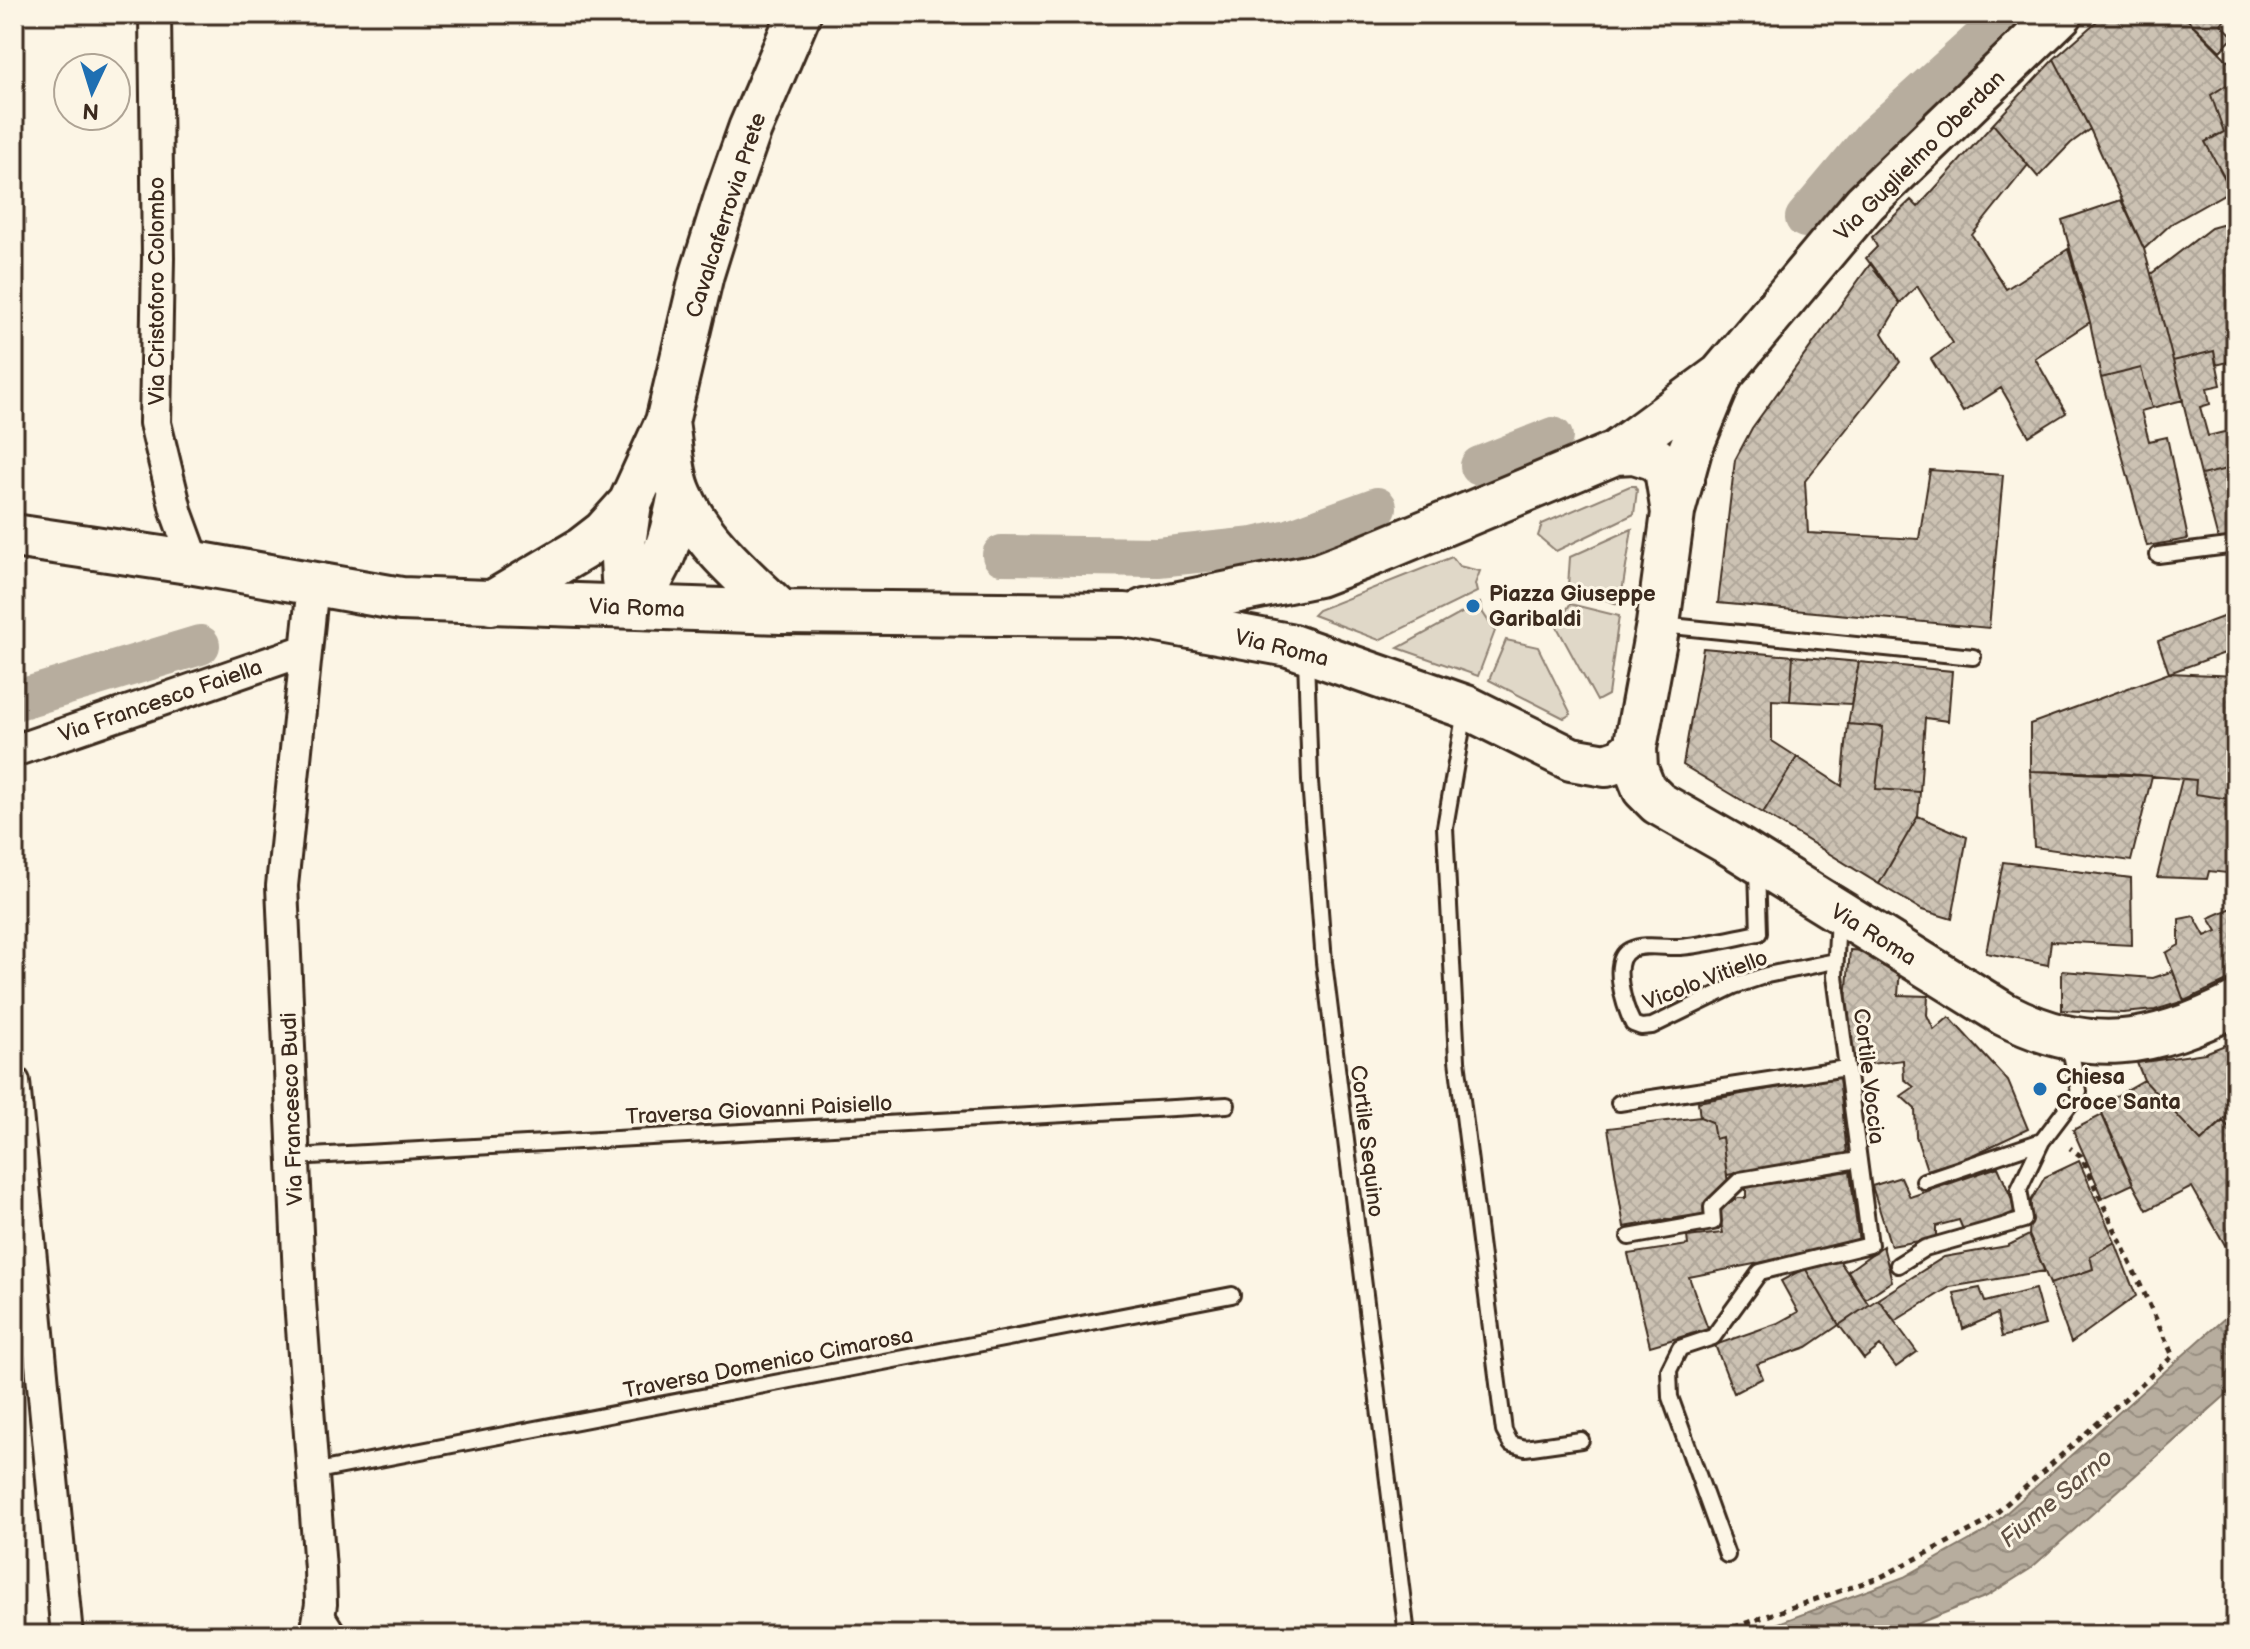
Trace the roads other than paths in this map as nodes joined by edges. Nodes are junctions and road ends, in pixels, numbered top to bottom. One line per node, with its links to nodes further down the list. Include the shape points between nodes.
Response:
1 (155, 14): 13 (street, Via Cristoforo Colombo, via 155,423)
2 (799, 14): 5 (main road, Cavalcaferrovia Prete, via 727,194)
3 (2061, 14): 4 (main road, Via Guglielmo Oberdan, via 1865,203)
4 (1721, 375): 6 (main road, Via Guglielmo Oberdan); 9 (main road, Via Guglielmo Oberdan, via 1690,450)
5 (667, 422): 7 (main road, Cavalcaferrovia Prete); 8 (main road, Cavalcaferrovia Prete)
6 (1615, 453): 9 (main road, via 1656,459 1666,470); 14 (main road)
7 (680, 493): 17 (main road, Cavalcaferrovia Prete, via 665,555); 18 (main road, Cavalcaferrovia Prete, via 720,552)
8 (630, 503): 16 (main road, Cavalcaferrovia Prete, via 582,549); 17 (main road, Cavalcaferrovia Prete, via 622,558 623,579)
9 (1673, 513): 20 (main road)
10 (14, 536): 13 (main road, Via Roma)
11 (2236, 545): 12 (lane)
12 (2158, 555)
13 (195, 563): 15 (main road, Via Roma)
14 (1318, 575): 19 (main road); 21 (main road, via 1293,590 1279,614 1280,628)
15 (313, 584): 16 (main road, Via Roma, via 401,599); 22 (street, Via Francesco Budi)
16 (491, 603): 17 (main road, Via Roma)
17 (634, 606): 18 (main road, Via Roma)
18 (781, 612): 19 (main road, Via Roma)
19 (1125, 615): 21 (main road, Via Roma)
20 (1658, 624): 23 (lane); 25 (main road)
21 (1298, 648): 24 (main road, Via Roma); 50 (lane, Cortile Sequino, via 1324,962)
22 (306, 650): 26 (street, Via Francesco Faiella); 37 (street, Via Francesco Budi, via 282,886)
23 (1973, 657)
24 (1466, 707): 25 (main road, Via Roma, via 1571,759 1606,765); 43 (lane, via 1445,827 1448,890 1457,1060 1504,1431 1511,1444 1525,1448)
25 (1635, 748): 27 (main road, Via Roma, via 1644,789 1658,803)
26 (14, 751)
27 (1757, 861): 28 (main road, Via Roma); 29 (lane, Vicolo Vitiello, via 1759,933 1627,950 1619,972 1633,1024 1652,1026 1734,986)
28 (1838, 912): 29 (lane, Cortile Voccia); 31 (main road, Via Roma, via 2004,1014)
29 (1835, 961): 32 (lane, Cortile Voccia)
30 (2236, 1004): 31 (main road, Via Roma, via 2144,1039)
31 (2068, 1040): 36 (lane, via 2079,1092)
32 (1846, 1068): 34 (lane); 38 (lane, Cortile Voccia)
33 (14, 1082): 47 (street)
34 (1619, 1103)
35 (1227, 1105): 37 (lane, Traversa Giovanni Paisiello)
36 (2042, 1141): 39 (lane); 41 (lane, via 2019,1189 2024,1220 1925,1248)
37 (293, 1157): 44 (street, Via Francesco Budi)
38 (1858, 1160): 40 (lane, via 1740,1180 1712,1207 1713,1222); 45 (lane, Cortile Voccia, via 1870,1245 1760,1272 1713,1337 1680,1348 1669,1370 1670,1397)
39 (1924, 1181)
40 (1629, 1237)
41 (1898, 1265)
42 (1232, 1295): 44 (lane, Traversa Domenico Cimarosa)
43 (1581, 1440)
44 (312, 1472): 46 (street, Via Francesco Budi)
45 (1727, 1555)
46 (321, 1604): 48 (street, Via Francesco Budi); 49 (lane)
47 (67, 1635)
48 (316, 1635)
49 (340, 1635)
50 (1407, 1635)

